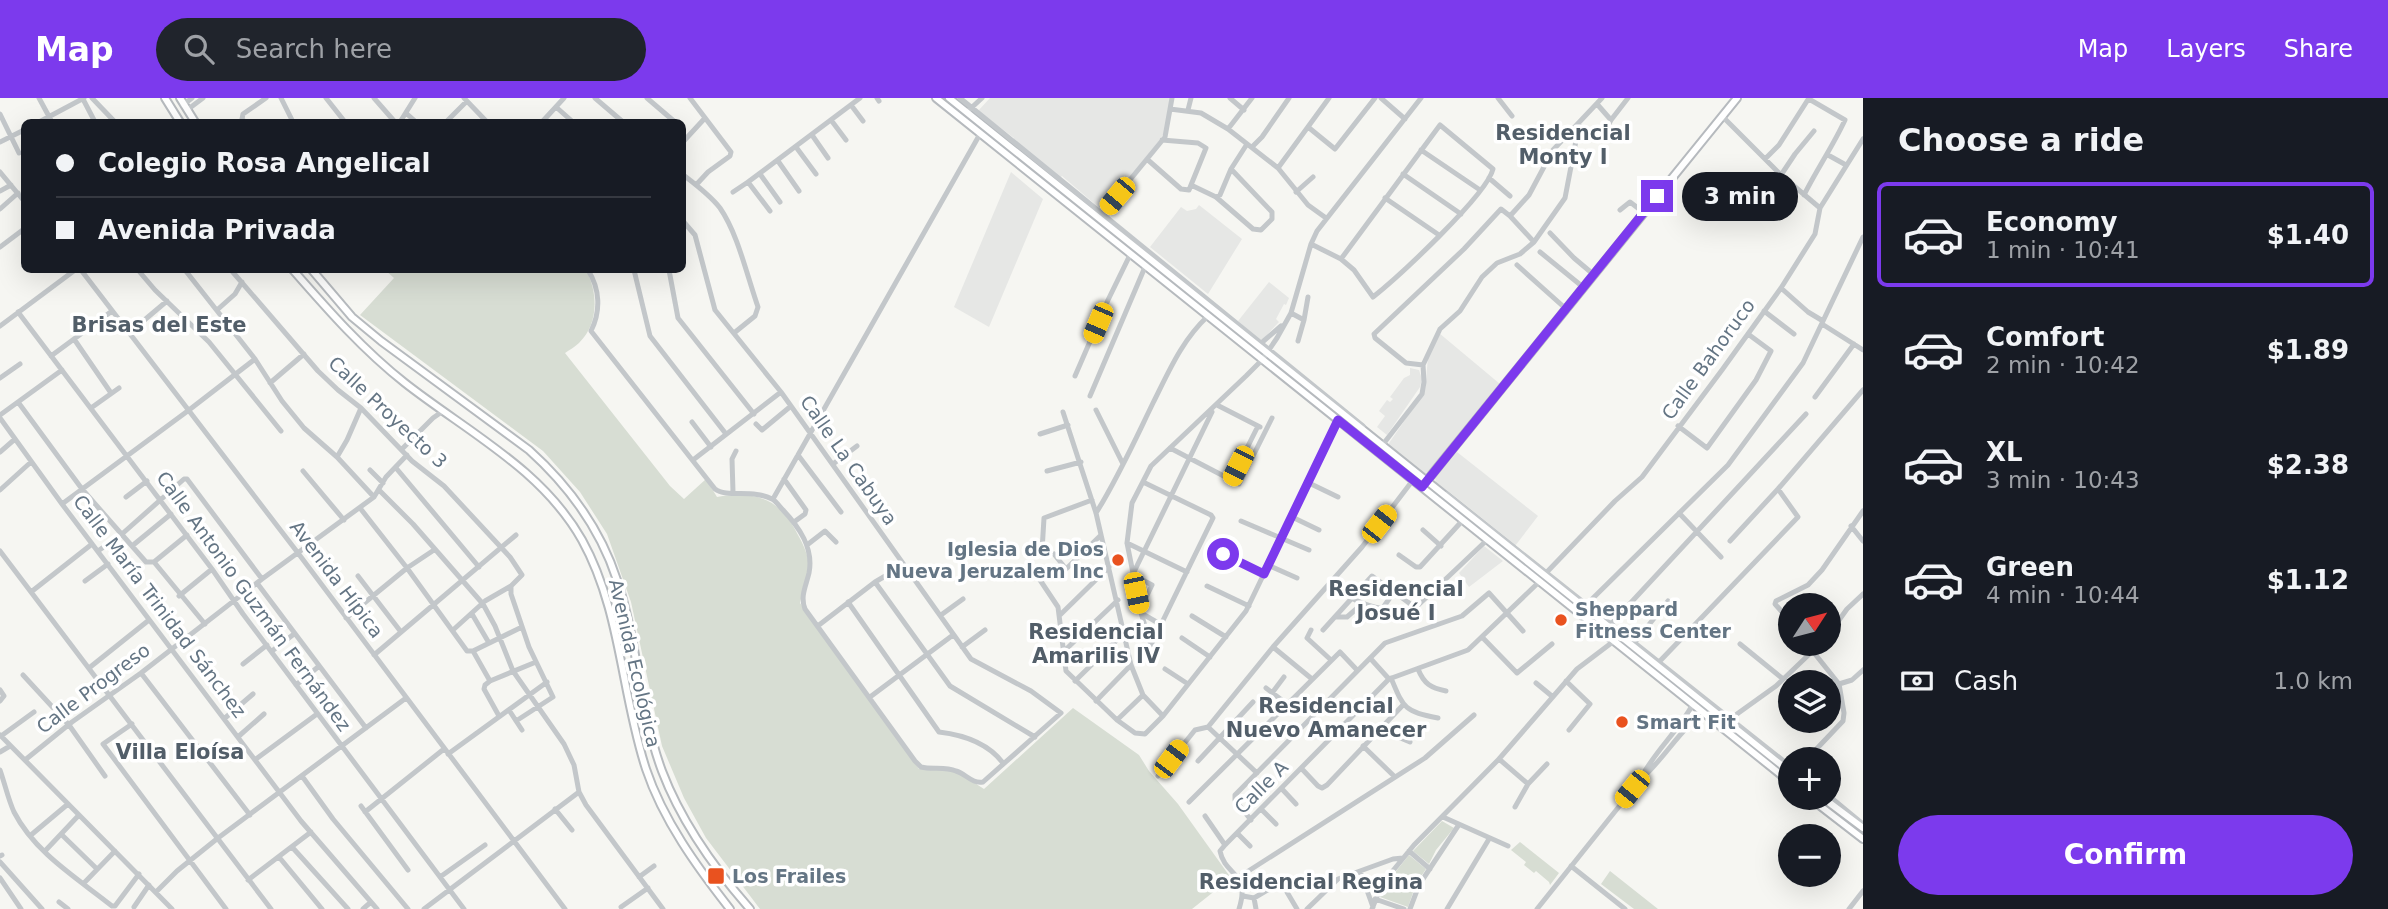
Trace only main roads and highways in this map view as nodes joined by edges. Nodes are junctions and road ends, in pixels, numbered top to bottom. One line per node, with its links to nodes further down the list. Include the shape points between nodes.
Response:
1 (165, 98): 6 (main road)
2 (936, 98): 10 (main road, via 1413,481)
3 (949, 98): 10 (main road)
4 (1737, 98): 10 (main road)
5 (184, 104): 7 (main road)
6 (178, 119)
7 (193, 119)
8 (296, 273): 17 (main road, via 368,351 533,480 583,541 609,606 647,772 689,853)
9 (315, 273): 18 (main road, Avenida Ecológica, via 352,317 381,341 548,466 585,512 617,579 648,724 671,792 699,844)
10 (1426, 483): 11 (main road, via 1546,573); 12 (main road, via 1487,540)
11 (1778, 762)
12 (1778, 772)
13 (1826, 810): 16 (main road)
14 (1840, 810): 15 (main road)
15 (1863, 826)
16 (1863, 839)
17 (730, 909)
18 (750, 909)

